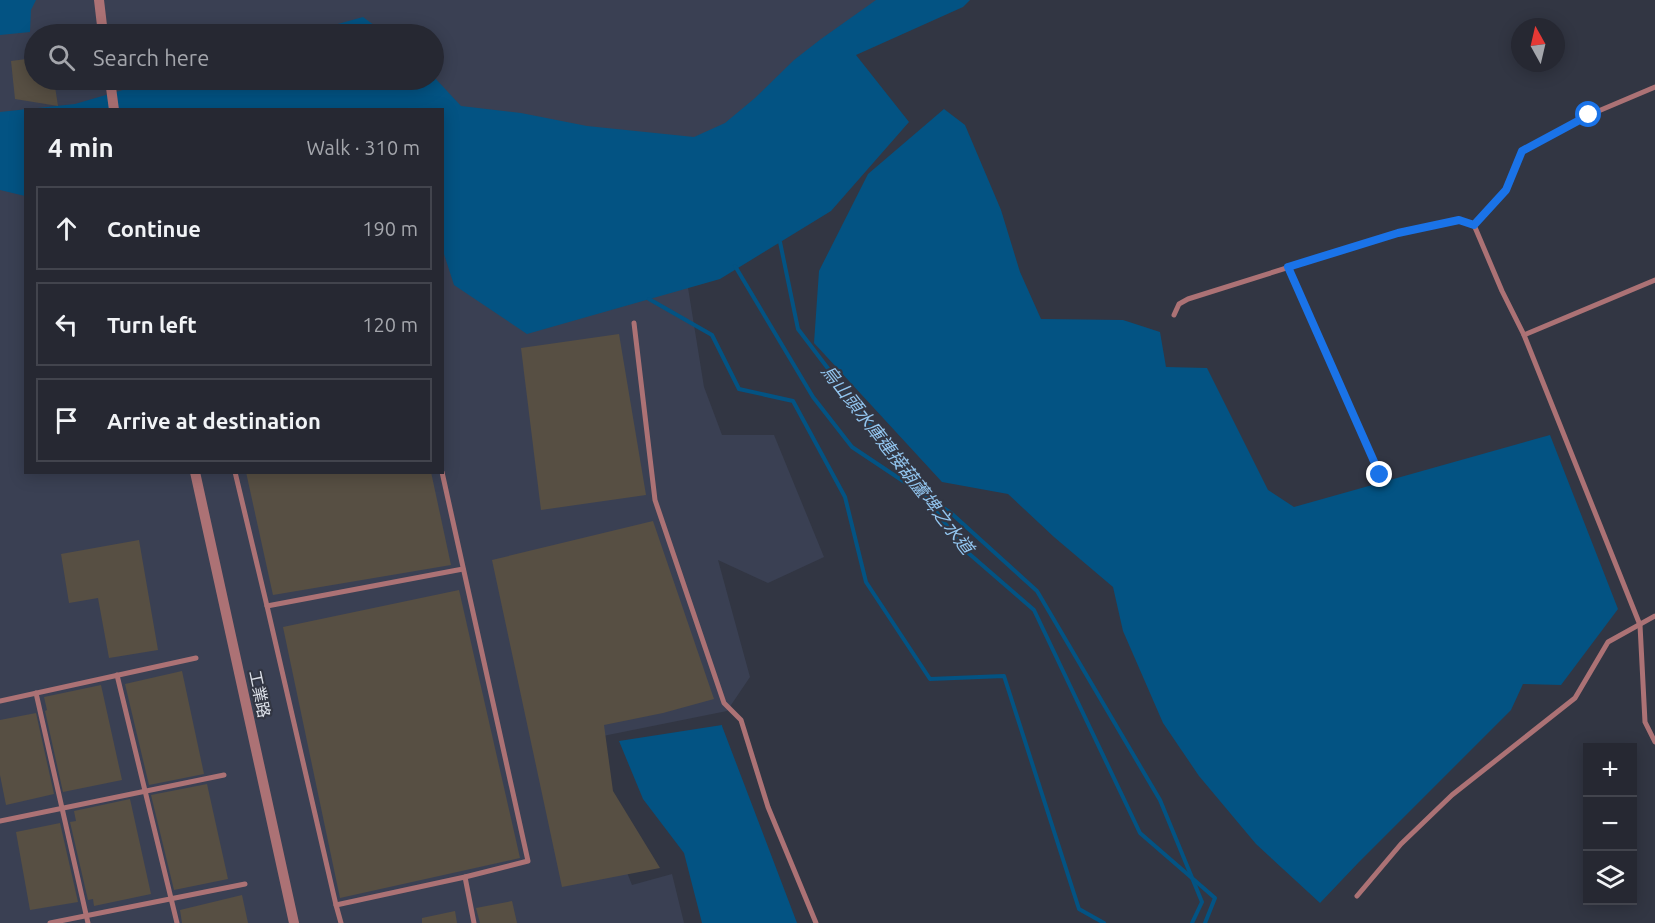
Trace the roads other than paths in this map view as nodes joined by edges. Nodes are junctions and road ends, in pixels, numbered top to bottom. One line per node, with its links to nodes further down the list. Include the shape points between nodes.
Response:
1 (99, 0): 2 (street)
2 (102, 24)
3 (1655, 87): 6 (lane, via 1589,115 1522,151 1506,190)
4 (111, 90): 5 (street)
5 (114, 108)
6 (1474, 225): 7 (lane, via 1459,220 1398,233); 11 (lane)
7 (1288, 267): 9 (lane, via 1188,299 1179,304); 15 (lane)
8 (1655, 280): 11 (lane)
9 (1174, 315)
10 (634, 323): 41 (lane, via 655,500 724,703 741,720 768,807)
11 (1524, 335): 19 (lane)
12 (195, 474): 38 (street, 工業路)
13 (235, 474): 17 (lane)
14 (442, 474): 16 (lane)
15 (1380, 475)
16 (463, 569): 17 (lane); 29 (lane, via 528,861)
17 (267, 606): 33 (lane)
18 (1655, 616): 19 (lane)
19 (1640, 625): 24 (lane, via 1645,722); 31 (lane, via 1608,642 1575,698 1452,795 1401,844)
20 (196, 658): 21 (lane)
21 (117, 675): 22 (lane); 26 (lane)
22 (36, 693): 23 (lane); 27 (lane)
23 (0, 701)
24 (1655, 742)
25 (225, 776): 26 (lane)
26 (146, 791): 27 (lane); 32 (lane)
27 (62, 808): 28 (lane); 34 (lane)
28 (0, 821)
29 (465, 877): 33 (lane); 40 (lane)
30 (245, 884): 32 (lane)
31 (1357, 896)
32 (172, 898): 34 (lane); 37 (lane)
33 (336, 905): 39 (lane)
34 (87, 916): 35 (lane); 36 (lane)
35 (50, 923)
36 (88, 923)
37 (177, 923)
38 (294, 923)
39 (341, 923)
40 (474, 923)
41 (816, 923)

